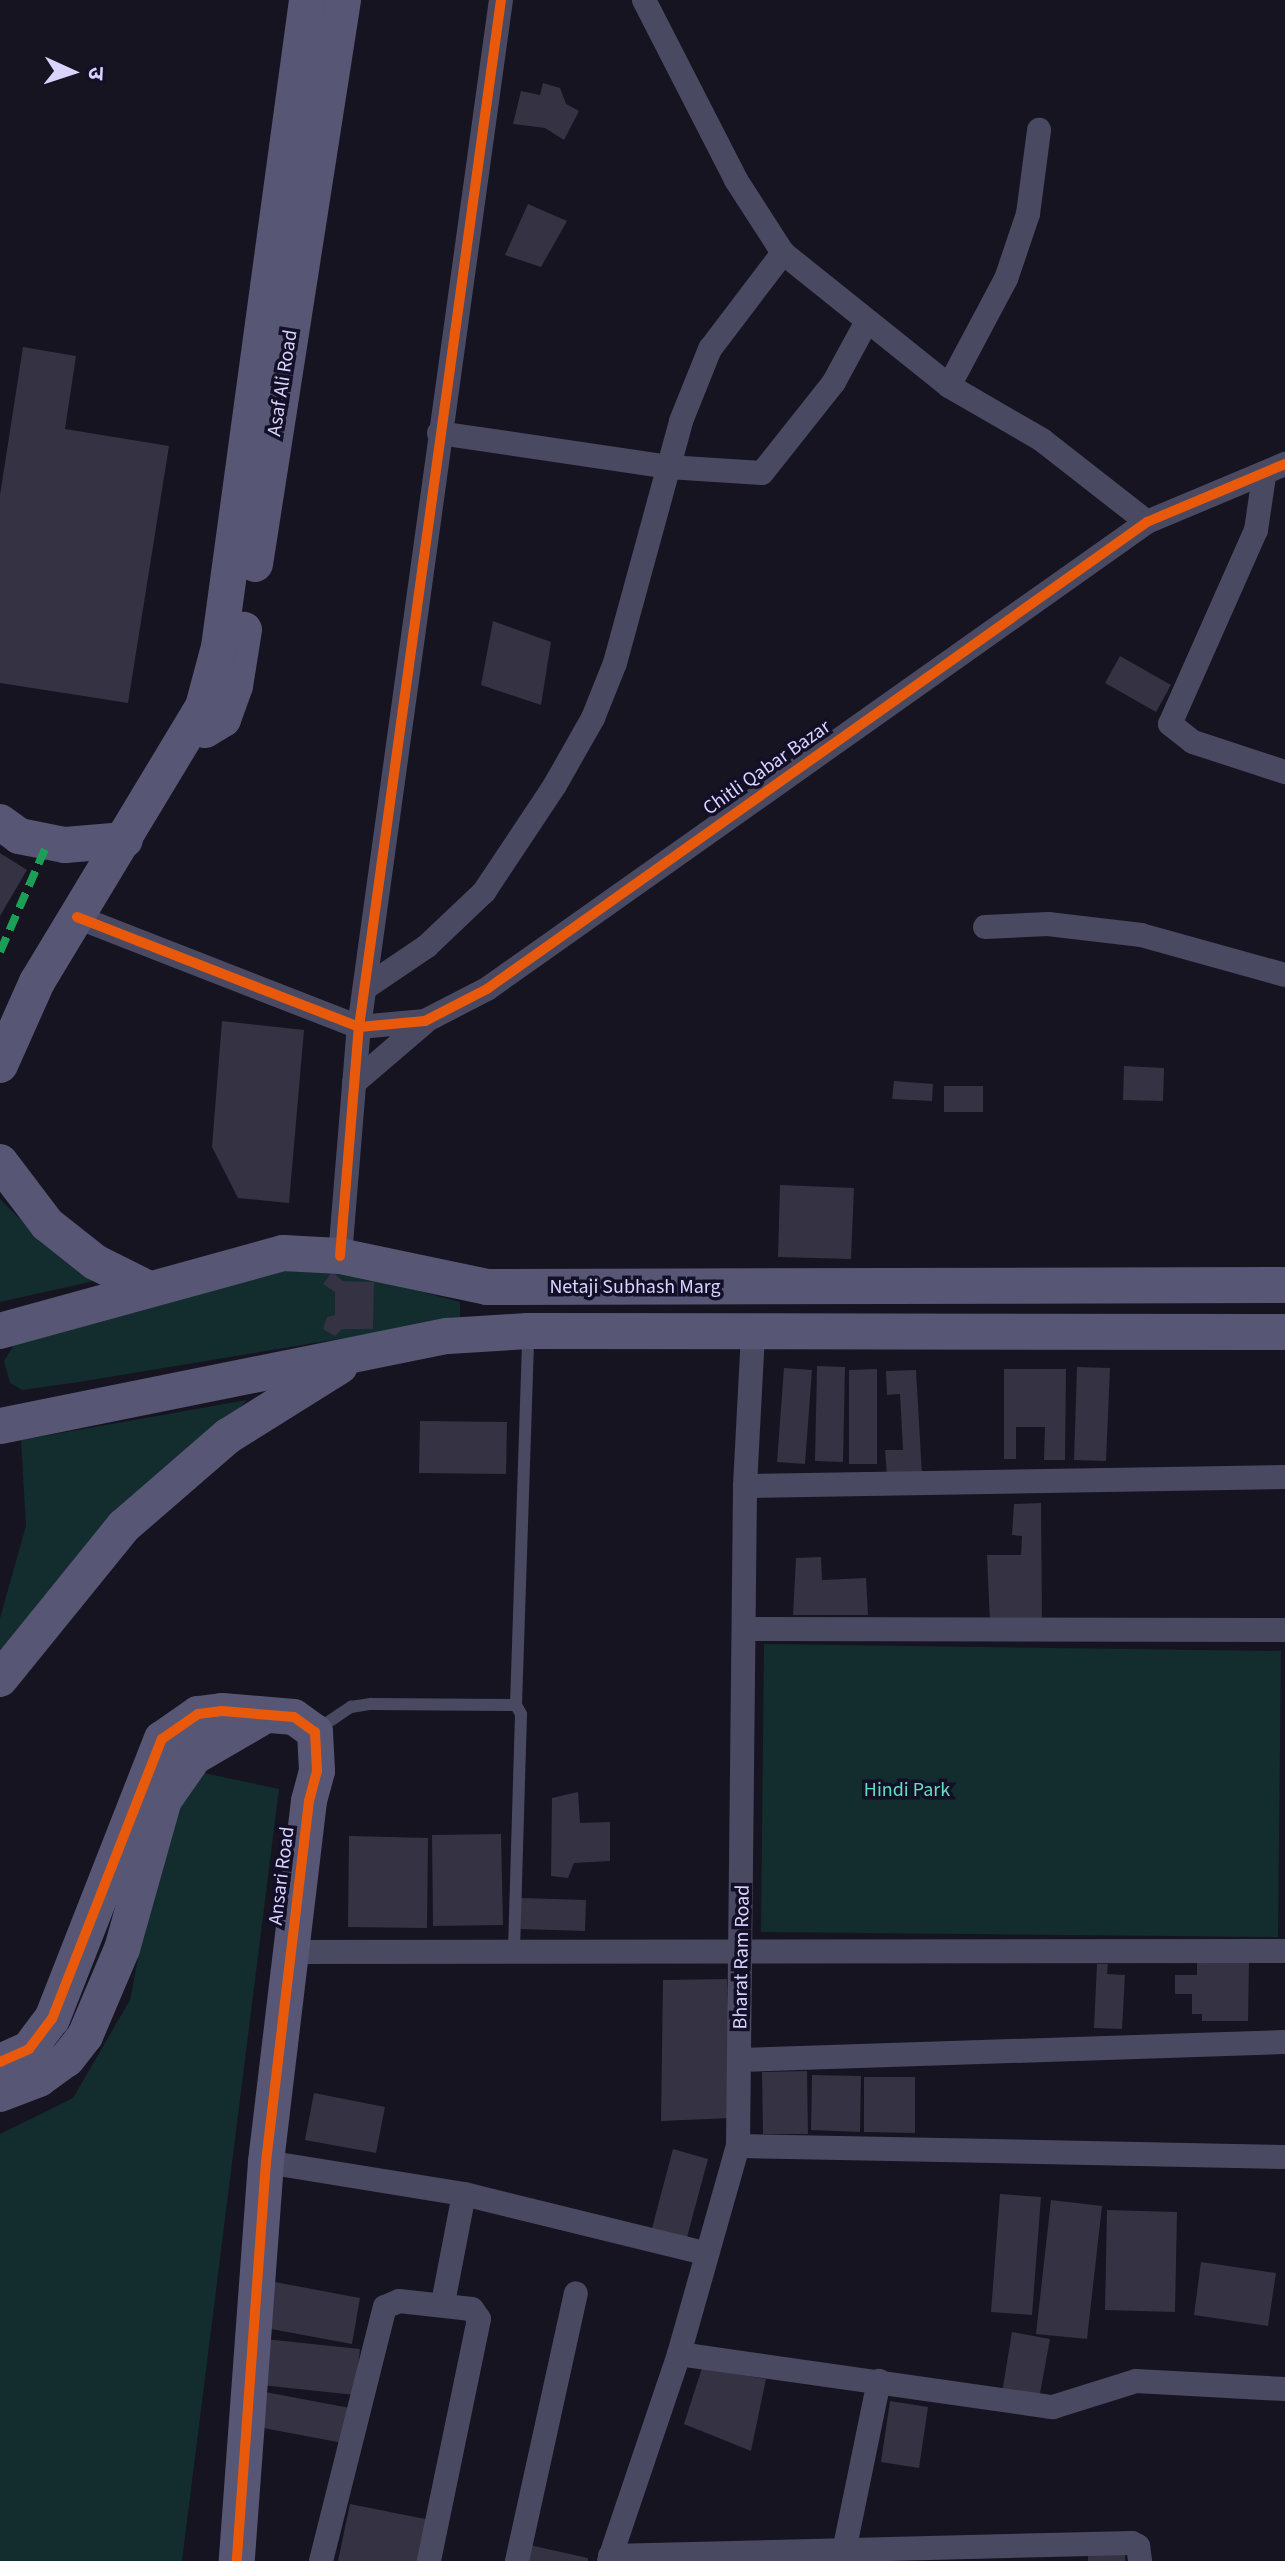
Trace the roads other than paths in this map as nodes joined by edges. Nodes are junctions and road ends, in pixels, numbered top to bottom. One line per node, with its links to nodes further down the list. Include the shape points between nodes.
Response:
1 (307, 0): 13 (main road, Asaf Ali Road, via 219,647 203,707)
2 (343, 0): 13 (main road, Asaf Ali Road, via 235,686 223,719)
3 (501, 0): 9 (street)
4 (644, 0): 6 (street, via 736,180)
5 (1039, 130): 8 (street, via 1028,214 1006,279)
6 (783, 253): 7 (street); 10 (street, via 710,349)
7 (866, 323): 8 (street); 10 (street, via 834,382 762,473)
8 (949, 386): 12 (street, via 1042,440)
9 (439, 433): 10 (street); 20 (street)
10 (668, 467): 20 (street, via 615,663 593,718 555,785 484,892 427,946)
11 (1275, 470): 12 (street, Chitli Qabar Bazar); 14 (street, via 1256,530 1170,724 1193,742)
12 (1147, 522): 21 (street, Chitli Qabar Bazar, via 487,989)
13 (185, 744): 16 (main road, Asaf Ali Road)
14 (1285, 772)
15 (0, 822): 16 (main road, via 19,836 65,845)
16 (125, 840): 17 (main road, Asaf Ali Road)
17 (77, 917): 22 (street, Chitli Qabar Bazar); 23 (main road, Asaf Ali Road, via 37,982)
18 (985, 927): 19 (street, via 1048,924 1141,935)
19 (1285, 975)
20 (365, 988): 22 (street)
21 (425, 1021): 22 (street, Chitli Qabar Bazar); 24 (street)
22 (359, 1027): 24 (street)
23 (0, 1065)
24 (354, 1083): 26 (street)
25 (0, 1162): 28 (main road, via 47,1224 95,1262)
26 (340, 1256): 27 (main road, Netaji Subhash Marg, via 487,1287); 28 (main road, Netaji Subhash Marg, via 283,1253)
27 (1285, 1285)
28 (149, 1289): 29 (main road, Netaji Subhash Marg)
29 (0, 1331)
30 (528, 1331): 32 (main road); 33 (main road, via 448,1336); 40 (lane)
31 (1285, 1332): 32 (main road)
32 (753, 1333): 36 (street, Bharat Ram Road)
33 (352, 1358): 34 (main road); 39 (main road, via 228,1436 124,1526)
34 (0, 1426)
35 (1285, 1477): 36 (street)
36 (745, 1486): 37 (street, Bharat Ram Road)
37 (744, 1629): 38 (street); 44 (street, Bharat Ram Road)
38 (1285, 1630)
39 (0, 1679)
40 (516, 1705): 42 (lane, via 371,1704 351,1707); 43 (lane, via 521,1714)
41 (261, 1718): 42 (main road, via 294,1717); 49 (main road, via 222,1711 198,1714 162,1739 52,2019 29,2049); 50 (main road, via 194,1757 164,1800 122,1949 85,2036 67,2059 39,2079)
42 (315, 1732): 46 (main road, Ansari Road, via 317,1771)
43 (514, 1951): 44 (street); 46 (street)
44 (743, 1951): 45 (street); 48 (street, Bharat Ram Road)
45 (1285, 1951)
46 (290, 1952): 53 (main road, Ansari Road)
47 (1285, 2042): 48 (street)
48 (740, 2060): 51 (street, Bharat Ram Road)
49 (0, 2062)
50 (0, 2094)
51 (738, 2146): 52 (street); 55 (street, Bharat Ram Road)
52 (1285, 2157)
53 (266, 2162): 54 (street); 63 (main road, Ansari Road)
54 (464, 2194): 55 (street); 57 (street)
55 (705, 2253): 58 (street, Bharat Ram Road)
56 (576, 2293): 66 (street)
57 (443, 2303): 64 (street, via 399,2301 385,2307); 65 (street, via 472,2309 479,2319)
58 (679, 2354): 59 (street); 62 (street, Bharat Ram Road)
59 (879, 2381): 60 (street, via 1053,2407 1136,2381); 61 (street)
60 (1285, 2389)
61 (842, 2556): 62 (street); 67 (street, via 1132,2543 1138,2546)
62 (609, 2558)
63 (237, 2561)
64 (321, 2561)
65 (429, 2561)
66 (517, 2561)
67 (1140, 2561)

